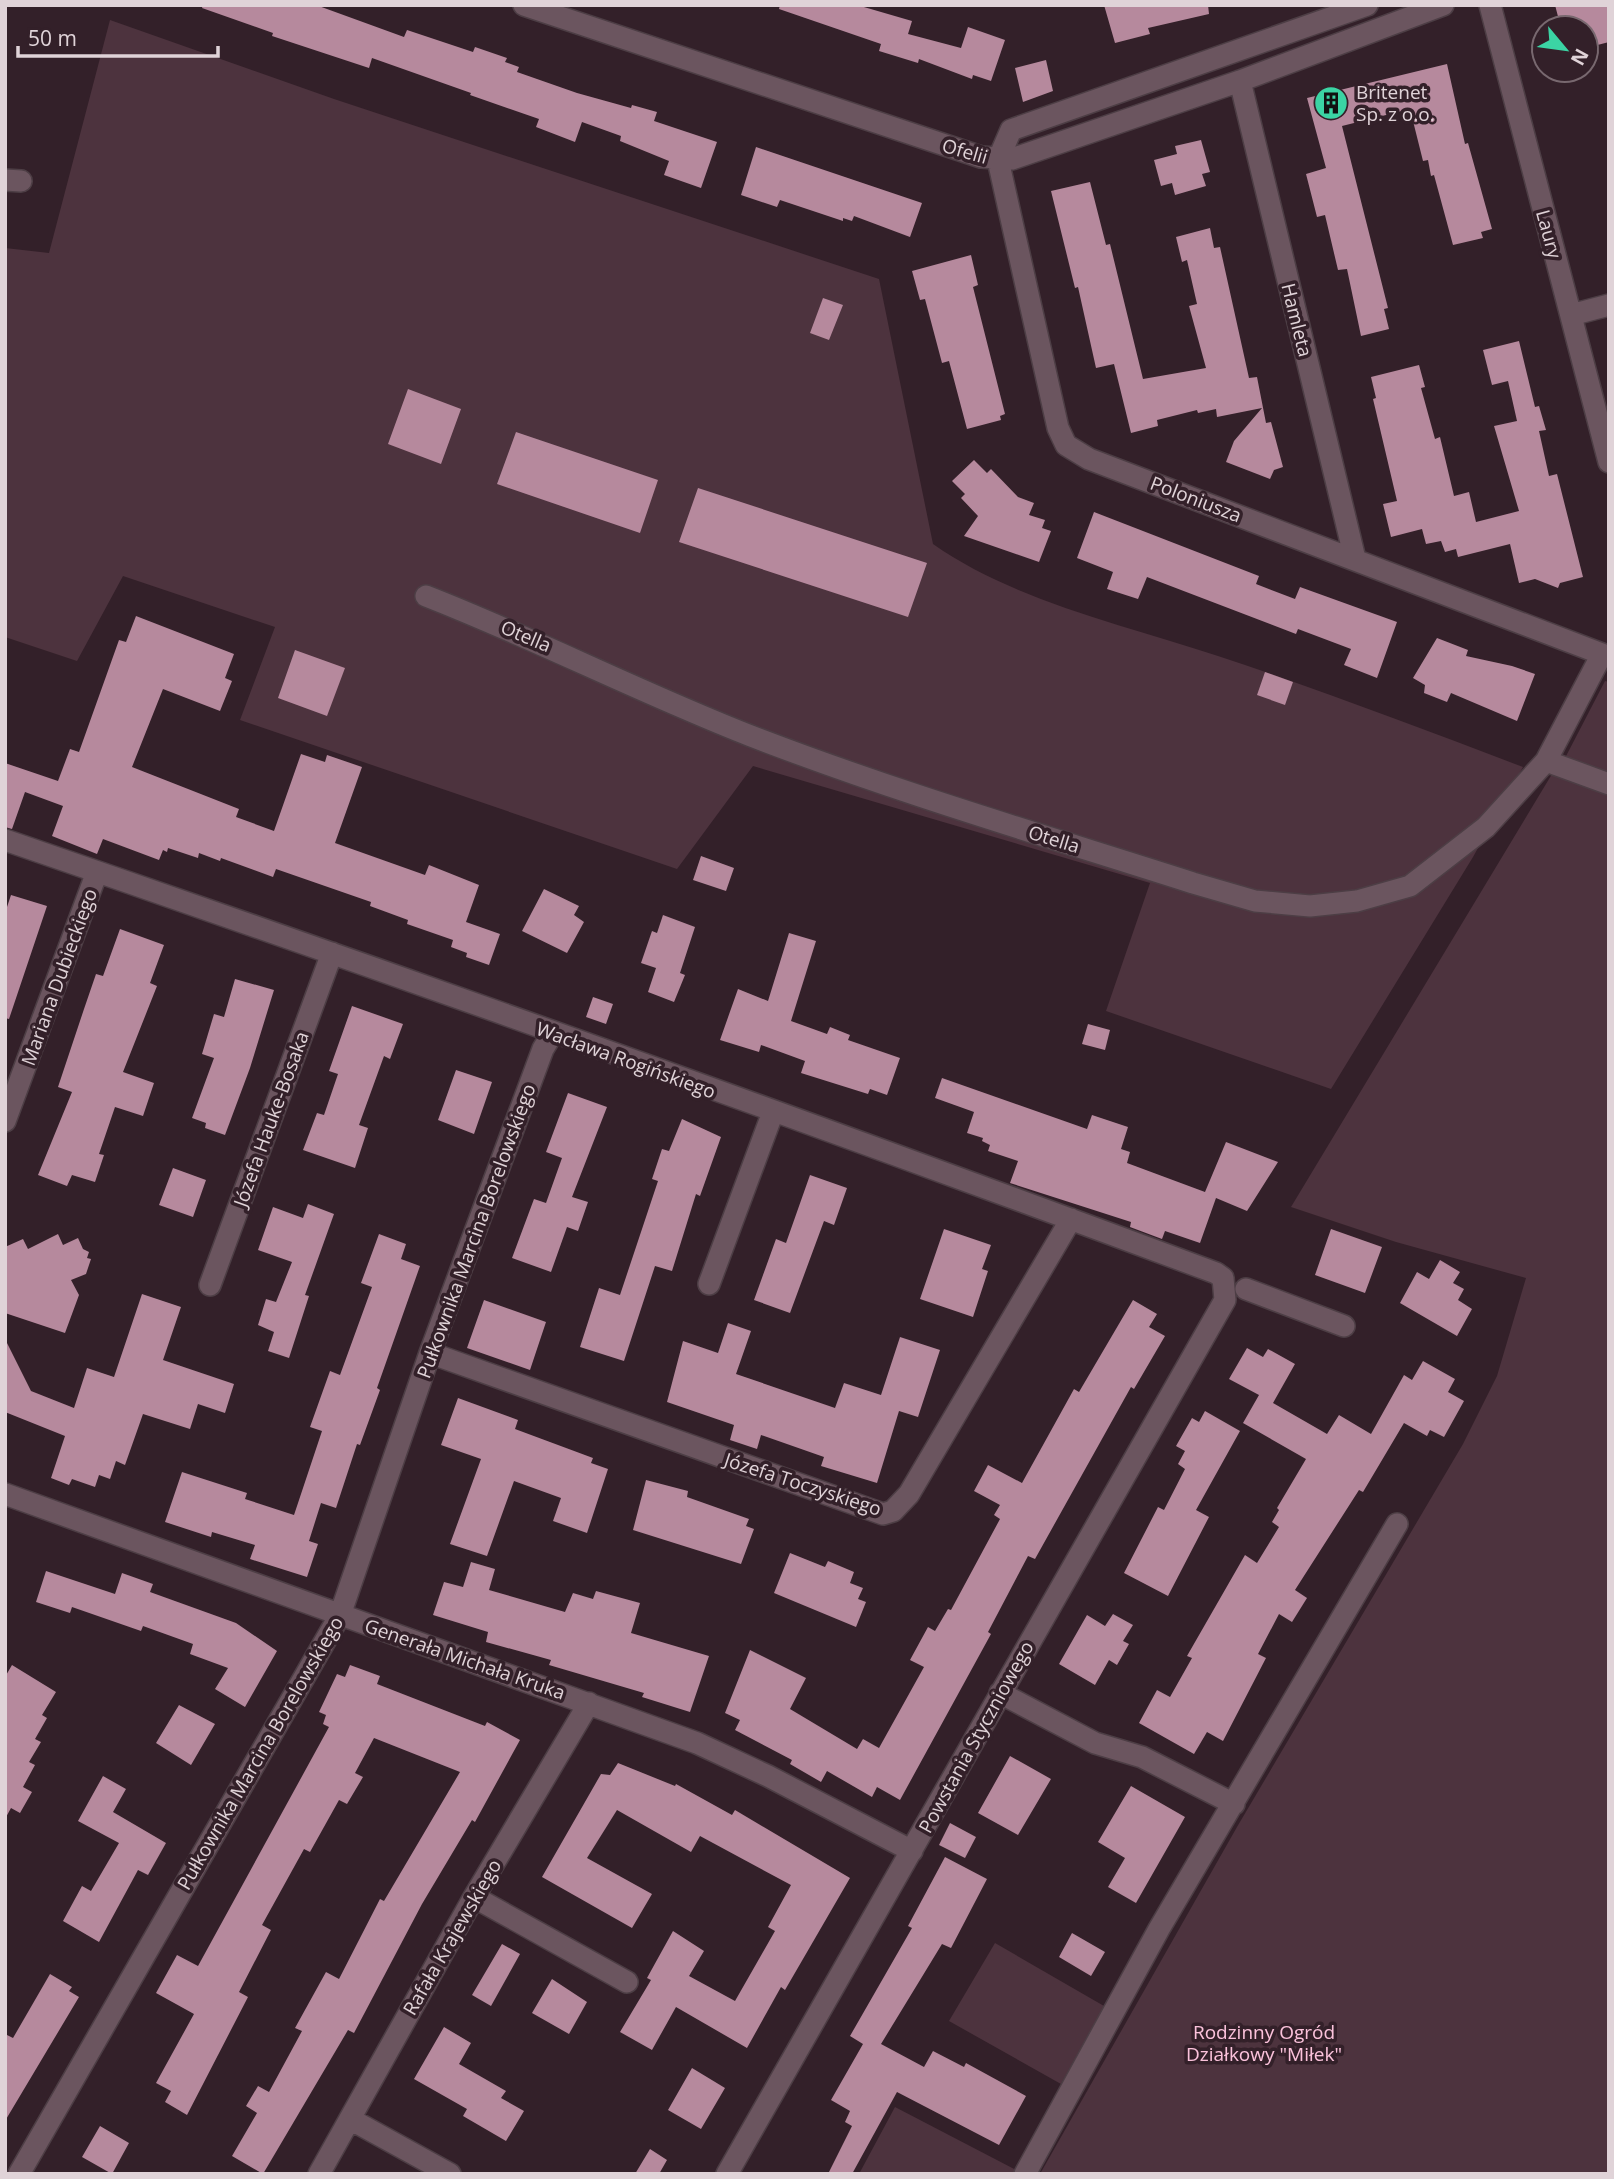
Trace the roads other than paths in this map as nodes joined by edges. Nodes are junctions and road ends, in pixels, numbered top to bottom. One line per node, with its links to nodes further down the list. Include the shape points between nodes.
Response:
1 (524, 5): 5 (street, Ofelii)
2 (1367, 5): 7 (street, via 1011,130)
3 (1443, 5): 6 (street, Ofelii)
4 (1490, 5): 9 (street, Laury)
5 (556, 10): 7 (street, Ofelii)
6 (1240, 81): 7 (street, Ofelii); 11 (street, Hamleta)
7 (998, 160): 11 (street, Poloniusza, via 1058,428 1066,445 1090,459)
8 (1609, 305): 9 (street)
9 (1571, 316): 10 (street, Laury)
10 (1609, 462)
11 (1354, 559): 13 (street, Poloniusza)
12 (426, 596): 14 (street, Otella, via 813,760 1255,901 1333,904 1387,895 1409,886 1486,827)
13 (1606, 653): 14 (street, Otella)
14 (1546, 761): 15 (street)
15 (1609, 784)
16 (5, 840): 17 (street, Wacława Rogińskiego)
17 (97, 872): 18 (street, Wacława Rogińskiego); 21 (street, Mariana Dubieckiego)
18 (332, 953): 19 (street, Wacława Rogińskiego); 24 (street, Józefa Hauke-Bosaka)
19 (552, 1034): 20 (street, Wacława Rogińskiego); 28 (street, Pułkownika Marcina Borelowskiego)
20 (773, 1112): 22 (street, Wacława Rogińskiego); 23 (street)
21 (5, 1121)
22 (1071, 1219): 26 (street, Wacława Rogińskiego, via 1216,1273 1223,1278); 28 (street, Józefa Toczyskiego, via 909,1494 893,1511 883,1514)
23 (709, 1284)
24 (210, 1285)
25 (1246, 1289): 27 (street)
26 (1225, 1300): 32 (street, Powstania Styczniowego)
27 (1345, 1326)
28 (430, 1353): 31 (street, Pułkownika Marcina Borelowskiego)
29 (5, 1493): 31 (street, Generała Michała Kruka)
30 (1397, 1524): 34 (street)
31 (340, 1615): 33 (street, Generała Michała Kruka); 39 (street, Pułkownika Marcina Borelowskiego)
32 (1000, 1693): 34 (street, via 1095,1743 1142,1757); 35 (street, Powstania Styczniowego)
33 (589, 1703): 35 (street, Generała Michała Kruka, via 697,1743); 36 (street, Rafała Krajewskiego)
34 (1234, 1804): 43 (street, via 1159,1929)
35 (912, 1851): 42 (street, Powstania Styczniowego)
36 (474, 1897): 37 (street); 38 (street, Rafała Krajewskiego)
37 (627, 1982)
38 (350, 2119): 40 (street, Rafała Krajewskiego); 41 (street)
39 (19, 2174)
40 (319, 2174)
41 (450, 2174)
42 (727, 2174)
43 (1026, 2174)

